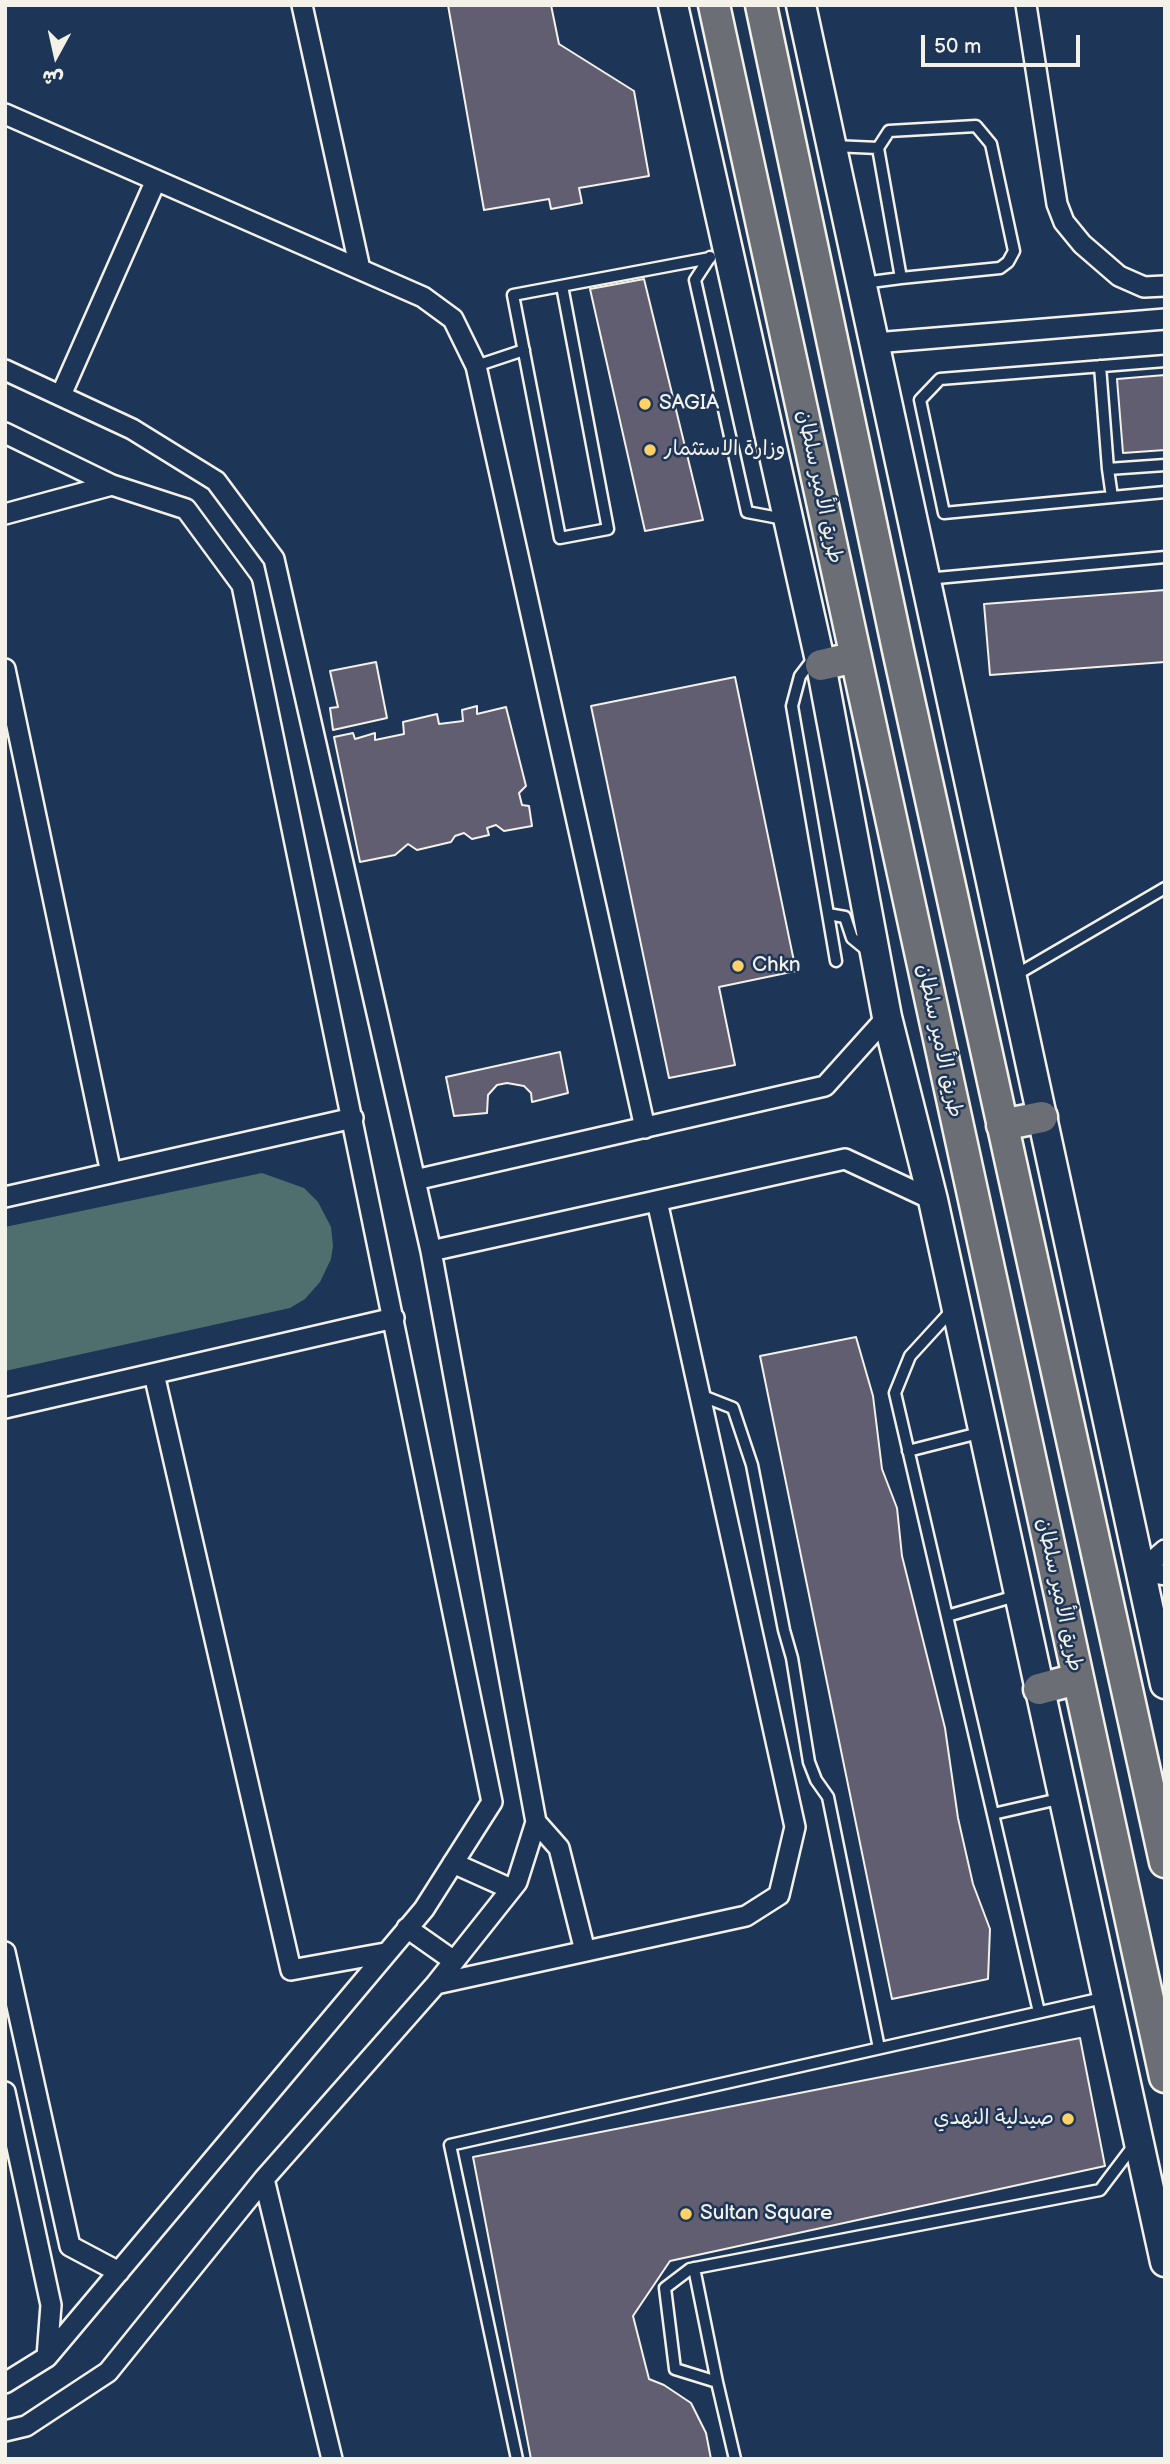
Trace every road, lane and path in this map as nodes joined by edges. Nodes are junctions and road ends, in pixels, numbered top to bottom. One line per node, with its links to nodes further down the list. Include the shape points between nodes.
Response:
1 (302, 5): 12 (street)
2 (673, 5): 11 (main road)
3 (714, 5): 35 (main road, طريق الأمير سلطان)
4 (761, 5): 46 (main road, طريق الأمير سلطان)
5 (801, 5): 8 (main road)
6 (1026, 5): 16 (street, via 1057,204 1064,222 1119,276 1144,287)
7 (5, 114): 10 (street)
8 (832, 146): 9 (lane); 14 (main road)
9 (878, 148): 13 (lane); 13 (lane, via 889,131 976,125 991,144 1014,251 1000,268)
10 (156, 180): 12 (street); 24 (street)
11 (717, 246): 15 (lane); 32 (main road); 32 (lane, via 695,279 747,512)
12 (360, 269): 21 (street, via 423,297 453,319)
13 (901, 278): 14 (lane)
14 (863, 284): 18 (main road)
15 (562, 286): 19 (lane, via 513,295); 19 (lane, via 608,529 560,538)
16 (1165, 286)
17 (1165, 318): 18 (street)
18 (874, 343): 34 (main road)
19 (524, 350): 21 (lane)
20 (1165, 361): 22 (lane)
21 (475, 366): 47 (street)
22 (1100, 366): 27 (lane); 30 (lane, via 940,379 920,400 944,513)
23 (5, 370): 24 (street)
24 (61, 394): 49 (street, via 132,429 216,481 274,559)
25 (5, 433): 28 (street)
26 (1165, 465): 27 (lane)
27 (1108, 469): 30 (lane)
28 (112, 485): 31 (street); 45 (street, via 186,509 243,585)
29 (1165, 492): 30 (lane)
30 (1112, 497)
31 (5, 514)
32 (788, 520): 36 (main road)
33 (1165, 556): 34 (lane)
34 (926, 579): 42 (main road)
35 (856, 657): 36 (main road); 65 (main road, طريق الأمير سلطان)
36 (819, 659): 39 (lane, via 800,676 792,706); 40 (main road)
37 (5, 669): 48 (street)
38 (1165, 888): 42 (lane)
39 (828, 914): 40 (lane, via 845,917 852,938); 41 (lane)
40 (875, 956): 43 (main road)
41 (836, 961)
42 (1012, 977): 44 (main road)
43 (887, 1017): 47 (street, via 825,1086); 52 (main road)
44 (1042, 1117): 46 (main road); 62 (main road)
45 (353, 1118): 48 (street); 55 (street)
46 (1002, 1125): 71 (main road, طريق الأمير سلطان)
47 (645, 1128): 49 (street)
48 (111, 1173): 50 (street)
49 (415, 1180): 53 (street)
50 (5, 1197)
51 (657, 1200): 52 (street, via 845,1158); 53 (street); 57 (street)
52 (933, 1200): 54 (main road)
53 (431, 1251): 70 (street)
54 (956, 1306): 59 (main road); 60 (lane, via 910,1356 895,1393)
55 (394, 1318): 56 (street); 72 (street, via 492,1802)
56 (154, 1374): 58 (street); 77 (street, via 291,1970)
57 (700, 1395): 75 (street, via 795,1827 779,1895 746,1916); 82 (lane, via 733,1408 752,1465 809,1762 828,1797)
58 (5, 1408)
59 (983, 1431): 60 (lane); 63 (main road)
60 (908, 1451): 64 (lane)
61 (1165, 1550): 62 (street)
62 (1153, 1573): 66 (main road)
63 (1019, 1595): 64 (lane); 67 (main road)
64 (947, 1616): 69 (lane)
65 (1077, 1679): 67 (main road); 83 (main road, طريق الأمير سلطان)
66 (1165, 1684)
67 (1040, 1689): 68 (main road)
68 (1063, 1798): 69 (lane); 80 (main road)
69 (993, 1814): 81 (lane)
70 (536, 1822): 73 (street); 75 (street, via 559,1848)
71 (1165, 1862)
72 (453, 1863): 73 (street); 74 (street)
73 (511, 1889): 78 (street)
74 (407, 1928): 77 (street); 78 (street)
75 (585, 1951): 79 (street)
76 (5, 1952): 90 (street, via 70,2246)
77 (385, 1953): 90 (street)
78 (454, 1961): 79 (street)
79 (436, 1984): 87 (street)
80 (1107, 1997): 81 (lane); 86 (main road)
81 (1039, 2012): 82 (lane)
82 (879, 2049): 96 (lane, via 450,2145)
83 (1165, 2077)
84 (5, 2092): 85 (street)
85 (10, 2138): 91 (street, via 51,2305)
86 (1138, 2139): 88 (main road); 89 (lane, via 1100,2190)
87 (264, 2179): 94 (street, via 108,2372 26,2426); 95 (street)
88 (1165, 2262)
89 (694, 2268): 92 (lane); 92 (lane, via 666,2288 675,2369)
90 (119, 2272): 91 (street)
91 (47, 2357): 93 (street)
92 (718, 2382): 97 (lane)
93 (5, 2383)
94 (5, 2431)
95 (332, 2459)
96 (517, 2459)
97 (735, 2459)

